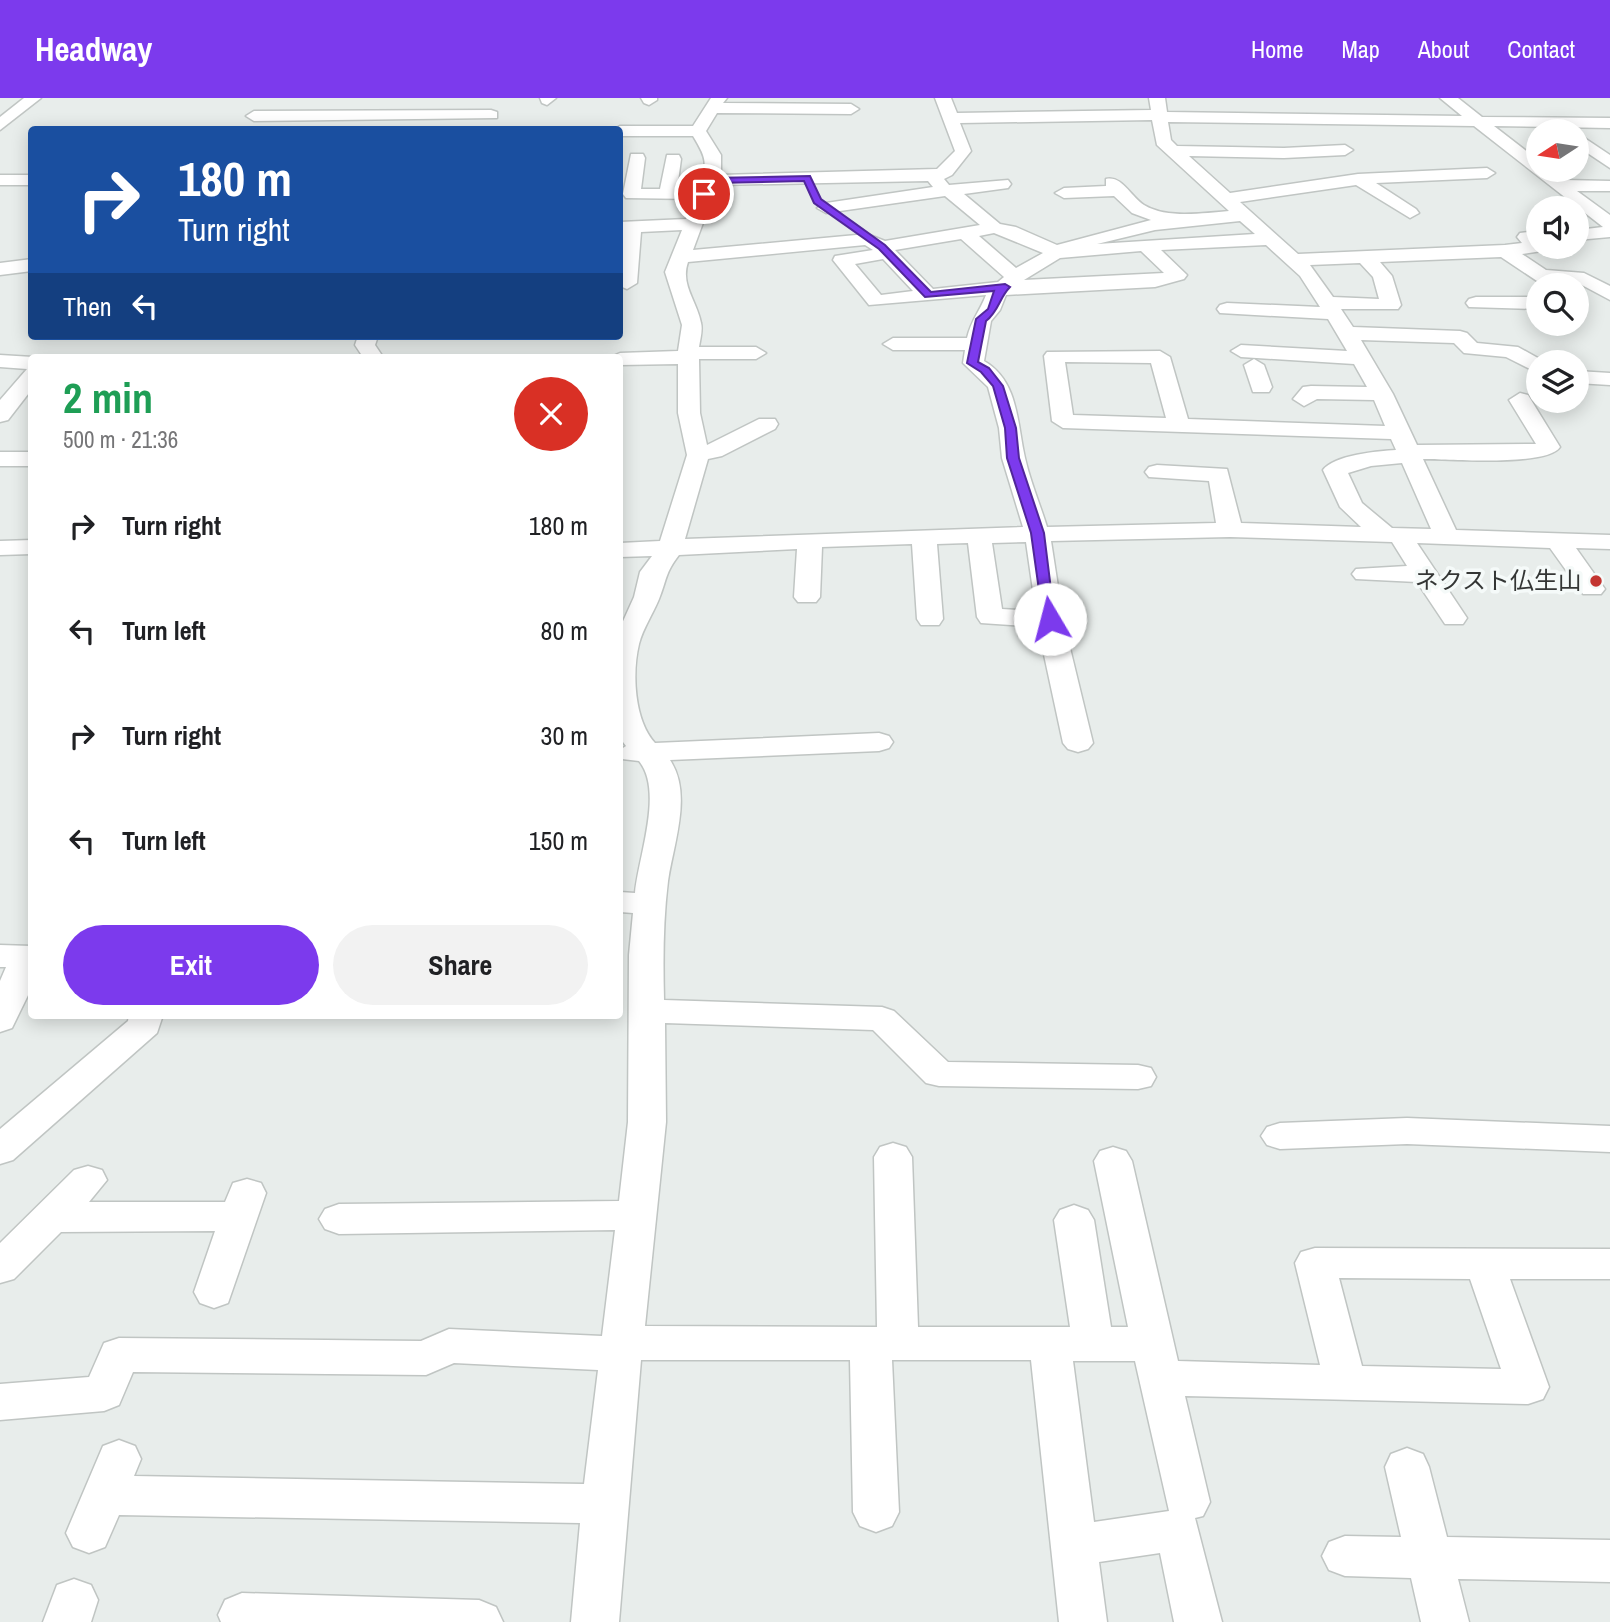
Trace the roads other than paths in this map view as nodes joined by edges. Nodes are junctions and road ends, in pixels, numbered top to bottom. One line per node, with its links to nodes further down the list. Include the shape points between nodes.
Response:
1 (33, 98): 24 (street)
2 (376, 98): 12 (street)
3 (496, 98): 16 (street)
4 (943, 98): 13 (street)
5 (1206, 98): 14 (street)
6 (1448, 98): 17 (street)
7 (1531, 106): 15 (street)
8 (851, 109): 10 (street)
9 (1159, 110): 13 (street); 14 (street); 28 (street, via 1163,142)
10 (711, 112): 25 (street); 45 (street, via 715,168)
11 (254, 116): 18 (street)
12 (368, 116): 19 (street); 20 (street)
13 (953, 118): 42 (street, via 963,151)
14 (1214, 118): 17 (street)
15 (1550, 119)
16 (490, 122): 20 (street)
17 (1478, 122): 22 (street); 32 (street)
18 (294, 123): 19 (street)
19 (341, 123)
20 (389, 123)
21 (1610, 123): 23 (street)
22 (1526, 124)
23 (1589, 124)
24 (0, 125)
25 (623, 130)
26 (1589, 147): 33 (street)
27 (1345, 150): 28 (street)
28 (1173, 151): 51 (street)
29 (1387, 156): 35 (street)
30 (637, 158): 48 (street)
31 (673, 159): 46 (street)
32 (1526, 159)
33 (1610, 163)
34 (1488, 173): 35 (street)
35 (1412, 174): 37 (street)
36 (807, 178): 42 (street); 45 (street); 50 (street, via 817,201)
37 (1358, 179): 51 (street, via 1292,186); 52 (street)
38 (0, 180): 39 (street)
39 (28, 180)
40 (1556, 182): 43 (street)
41 (1002, 184): 42 (street)
42 (944, 185): 49 (street); 56 (street)
43 (1560, 185): 44 (street); 54 (street)
44 (1610, 186)
45 (707, 187): 46 (street); 53 (street)
46 (668, 193): 48 (street)
47 (1064, 193): 51 (street, via 1115,187 1127,203 1157,219)
48 (633, 194): 55 (street)
49 (894, 198): 50 (street); 58 (street)
50 (826, 208): 62 (street)
51 (1237, 209): 60 (street); 65 (street, via 1121,232)
52 (1410, 213)
53 (693, 224): 55 (street); 70 (street)
54 (1610, 224)
55 (631, 226): 67 (street)
56 (993, 228): 58 (street); 65 (street)
57 (1610, 232): 59 (street)
58 (957, 234): 62 (street); 73 (street)
59 (1589, 234)
60 (1270, 239): 61 (street); 68 (street)
61 (1144, 245): 65 (street); 73 (street, via 1177,275 1155,281)
62 (879, 246): 70 (street); 77 (street); 77 (street, via 842,260 876,301)
63 (1526, 248): 64 (street)
64 (1506, 251): 66 (street); 72 (street)
65 (1059, 253): 73 (street)
66 (1363, 255): 68 (street); 80 (street, via 1382,276 1391,305)
67 (623, 260): 75 (street)
68 (1293, 260): 80 (street, via 1307,272)
69 (28, 266): 71 (street)
70 (678, 267): 75 (street); 86 (street, via 692,325)
71 (0, 269)
72 (1539, 273)
73 (1010, 282): 77 (street); 84 (street, via 981,319)
74 (1589, 282): 76 (street)
75 (623, 283)
76 (1610, 294)
77 (928, 295)
78 (1476, 303): 79 (street)
79 (1526, 303)
80 (1331, 308): 81 (street); 82 (street)
81 (1227, 309)
82 (1348, 333): 88 (street, via 1465,344 1511,351); 91 (street)
83 (893, 344): 84 (street)
84 (978, 344): 109 (street, via 973,363 998,386 1013,458)
85 (756, 353): 86 (street)
86 (688, 355): 87 (street); 104 (street, via 689,412)
87 (623, 359)
88 (1526, 360)
89 (0, 361): 90 (street)
90 (28, 363)
91 (1364, 366): 92 (street); 96 (street)
92 (1253, 369)
93 (1589, 378): 95 (street)
94 (28, 379): 100 (street)
95 (1610, 379)
96 (1382, 394): 97 (street, via 1311,392); 103 (street)
97 (1304, 399)
98 (1521, 400): 103 (street, via 1549,447 1532,452)
99 (28, 408): 100 (street)
100 (2, 410)
101 (1178, 423): 101 (street, via 1063,421 1054,356 1160,356); 103 (street)
102 (767, 424): 104 (street)
103 (1406, 447): 112 (street, via 1335,470 1352,507); 114 (street)
104 (698, 455): 120 (street)
105 (0, 458): 106 (street)
106 (28, 458)
107 (1157, 472): 108 (street, via 1219,474)
108 (1230, 530): 109 (street); 110 (street)
109 (1037, 533): 111 (street); 127 (street)
110 (1346, 533): 112 (street); 122 (street, via 1367,579)
111 (979, 535): 113 (street); 127 (street, via 990,617)
112 (1392, 535): 114 (street); 122 (street)
113 (923, 536): 116 (street); 126 (street)
114 (1447, 537): 115 (street)
115 (1557, 540): 117 (street); 123 (street)
116 (810, 541): 120 (street); 124 (street)
117 (1610, 542)
118 (28, 547): 119 (street)
119 (0, 548)
120 (670, 549): 121 (street); 128 (street, via 653,572 626,643)
121 (623, 550)
122 (1425, 574): 125 (street)
123 (1592, 590)
124 (807, 597)
125 (1454, 618)
126 (930, 619)
127 (1050, 619): 131 (street)
128 (623, 666)
129 (623, 692): 132 (street)
130 (879, 742): 132 (street)
131 (1079, 743)
132 (633, 753): 133 (street, via 659,766 665,803)
133 (635, 903): 135 (street)
134 (0, 956): 137 (street, via 28,956)
135 (646, 1011): 138 (street, via 881,1019 939,1074); 145 (street, via 647,1122)
136 (146, 1019): 141 (street, via 145,1025)
137 (0, 1020)
138 (1138, 1077)
139 (1280, 1136): 140 (street, via 1407,1131)
140 (1610, 1139)
141 (0, 1150)
142 (893, 1157): 153 (street)
143 (1113, 1161): 157 (street)
144 (88, 1180): 146 (street)
145 (636, 1215): 147 (street); 156 (street)
146 (51, 1217): 151 (street); 152 (street, via 243,1204)
147 (339, 1219)
148 (1074, 1220): 155 (street)
149 (1485, 1264): 150 (street); 158 (street, via 1315,1264); 158 (street, via 1528,1387)
150 (1610, 1264)
151 (0, 1268)
152 (214, 1292)
153 (884, 1343): 154 (street); 156 (street); 164 (street)
154 (1050, 1344): 155 (street); 165 (street)
155 (1093, 1345): 157 (street)
156 (622, 1348): 159 (street, via 449,1346 426,1358 119,1355 104,1393); 163 (street)
157 (1156, 1361): 158 (street); 162 (street)
158 (1345, 1382)
159 (0, 1402)
160 (1407, 1467): 167 (street)
161 (104, 1495): 163 (street)
162 (1187, 1502)
163 (604, 1504): 172 (street)
164 (876, 1512)
165 (1074, 1545): 173 (street); 174 (street, via 1178,1530)
166 (1345, 1556): 167 (street)
167 (1430, 1557): 168 (street); 175 (street)
168 (1610, 1561)
169 (242, 1615): 170 (street)
170 (376, 1621): 171 (street)
171 (479, 1622)
172 (595, 1622)
173 (1083, 1622)
174 (1198, 1622)
175 (1445, 1622)

